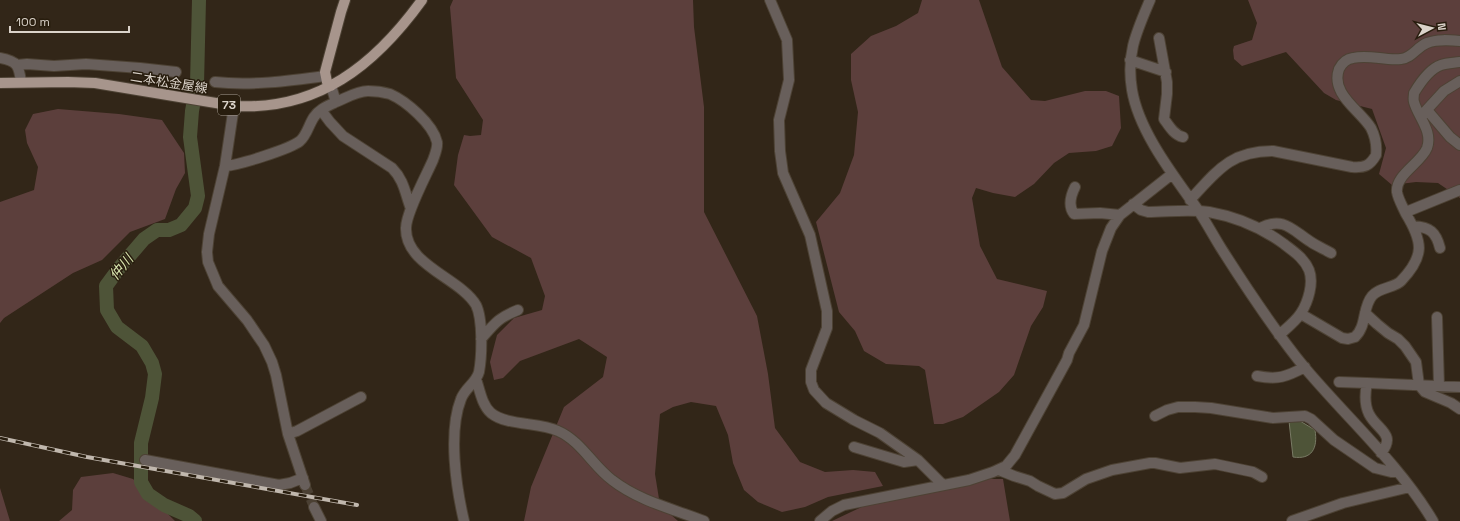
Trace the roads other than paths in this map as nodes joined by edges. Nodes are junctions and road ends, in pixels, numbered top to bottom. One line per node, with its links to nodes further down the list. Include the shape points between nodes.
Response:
1 (345, 0): 13 (main road)
2 (422, 0): 18 (main road, 二本松金屋線 / 73, via 374,56)
3 (770, 0): 60 (street, via 787,40 788,80 779,120 783,173 810,235 827,311 827,328 811,370 811,382 814,390 826,403 880,433)
4 (1150, 0): 8 (street, via 1132,44)
5 (1159, 38): 12 (street)
6 (1460, 40): 29 (street, via 1432,41 1402,59 1369,56 1345,60 1339,69 1341,91 1374,134 1376,155 1367,166 1352,167 1273,151 1261,152 1229,161)
7 (0, 58): 10 (street, via 11,60)
8 (1130, 60): 12 (street); 26 (street, via 1132,90 1140,118)
9 (1460, 62): 22 (street, via 1439,66 1417,87 1414,102)
10 (17, 65): 11 (street, via 86,64); 15 (street)
11 (176, 72)
12 (1166, 72): 23 (street, via 1164,119 1174,132)
13 (325, 76): 16 (street, via 252,83); 18 (main road)
14 (1460, 81): 22 (street, via 1444,91)
15 (21, 82): 17 (main road, 二本松金屋線 / 73); 20 (main road, 二本松金屋線 / 73, via 95,83)
16 (215, 82)
17 (0, 83)
18 (330, 86): 19 (street); 20 (main road, 二本松金屋線 / 73, via 309,96 269,106)
19 (336, 102): 21 (street); 31 (street, via 358,92 377,91 389,94 407,105 433,132 437,142 436,153)
20 (234, 106): 25 (street)
21 (321, 110): 25 (street, via 301,141 290,147); 31 (street, via 343,136 398,174)
22 (1424, 113): 24 (street); 33 (street, via 1428,146 1398,185 1397,192)
23 (1183, 137)
24 (1460, 145)
25 (225, 166): 56 (street, via 208,234 208,262 218,286 264,345 276,375)
26 (1172, 174): 29 (street); 30 (street)
27 (1075, 187): 34 (street, via 1071,199 1074,214)
28 (1460, 190): 33 (street)
29 (1190, 200): 32 (street)
30 (1133, 204): 32 (street, via 1148,212); 34 (street)
31 (411, 210): 44 (street, via 406,228 409,242 421,260 460,288 473,301 480,318)
32 (1198, 211): 36 (street, via 1225,216); 43 (street)
33 (1406, 212): 35 (street)
34 (1120, 215): 61 (street, via 1106,241 1084,325 1015,455)
35 (1413, 226): 37 (street, via 1426,228 1432,232 1438,239); 40 (street, via 1419,240 1419,249 1412,270 1400,283 1375,292)
36 (1260, 228): 38 (street, via 1280,223); 41 (street, via 1296,253 1309,270 1311,275 1308,300)
37 (1440, 248)
38 (1331, 252)
39 (518, 310): 44 (street, via 497,320)
40 (1365, 313): 41 (street, via 1359,334 1356,338 1348,339); 50 (street, via 1405,346 1416,362)
41 (1301, 314): 43 (street)
42 (1437, 317): 51 (street)
43 (1279, 335): 45 (street)
44 (481, 339): 47 (street, via 480,367)
45 (1305, 367): 46 (street, via 1285,377); 58 (street)
46 (1258, 376)
47 (476, 379): 68 (street, via 463,394 456,417 455,459); 69 (street, via 483,402 496,416 560,431 621,486 647,500)
48 (1339, 382): 49 (street)
49 (1367, 383): 50 (street); 58 (street, via 1365,402 1368,413 1388,440)
50 (1419, 385): 51 (street); 54 (street, via 1425,392)
51 (1439, 386): 52 (street)
52 (1460, 386)
53 (361, 397): 56 (street)
54 (1460, 409)
55 (1155, 416): 62 (street, via 1178,407 1195,407 1273,418 1305,416 1375,468)
56 (288, 434): 59 (street, via 304,481 279,485)
57 (854, 447): 60 (street, via 904,462)
58 (1381, 453): 62 (street)
59 (144, 460)
60 (918, 460): 64 (street)
61 (999, 470): 63 (street, via 1056,494 1112,470 1155,463 1180,468 1215,464 1253,472); 64 (street, via 969,480)
62 (1398, 472): 65 (street)
63 (1262, 477)
64 (942, 485): 70 (street, via 849,504)
65 (1410, 487): 71 (street, via 1343,504); 72 (street)
66 (314, 506): 67 (street)
67 (321, 521)
68 (464, 521)
69 (704, 521)
70 (820, 521)
71 (1292, 521)
72 (1434, 521)

